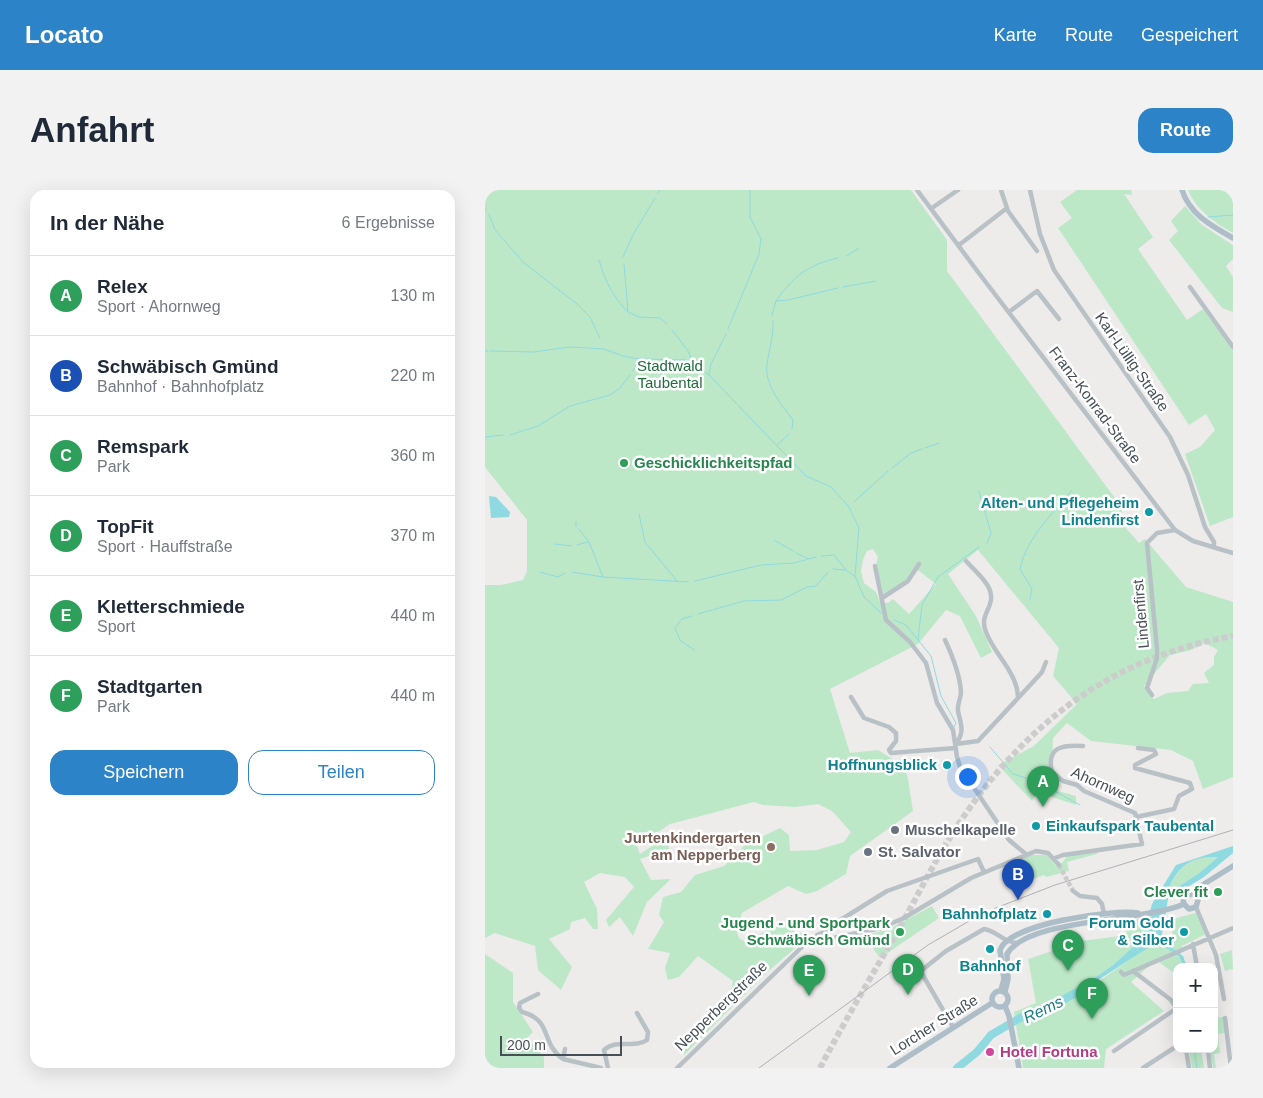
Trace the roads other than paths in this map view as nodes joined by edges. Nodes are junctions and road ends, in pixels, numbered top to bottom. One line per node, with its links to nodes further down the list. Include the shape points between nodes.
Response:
1 (917, 190): 6 (street, Franz-Konrad-Straße)
2 (958, 190): 6 (street)
3 (1001, 190): 7 (street)
4 (1030, 190): 16 (street, Karl-Lüllig-Straße, via 1054,270 1174,444 1189,475)
5 (1182, 190): 8 (main road, via 1196,214)
6 (932, 208): 9 (street, Franz-Konrad-Straße)
7 (1007, 208): 9 (street); 10 (street)
8 (1233, 238)
9 (959, 245): 12 (street, Franz-Konrad-Straße)
10 (1037, 251)
11 (1190, 287): 14 (street)
12 (1009, 312): 13 (street, via 1037,292); 15 (street, Franz-Konrad-Straße)
13 (1059, 319)
14 (1233, 347)
15 (1175, 530): 16 (street, Franz-Konrad-Straße, via 1193,541); 24 (street, Lindenfirst, via 1165,530 1151,537 1147,543 1157,649 1147,688)
16 (1215, 548): 17 (street, Franz-Konrad-Straße)
17 (1233, 553)
18 (966, 561): 26 (street, via 989,589 991,602 983,616 985,631 1008,668)
19 (919, 564): 21 (street, via 908,581)
20 (875, 566): 21 (street)
21 (883, 598): 27 (street, via 886,620 923,658 937,702 953,730)
22 (945, 640): 27 (street, via 961,693 958,710 962,727)
23 (1045, 662): 26 (street, via 1041,672)
24 (1152, 695)
25 (851, 697): 27 (street, via 864,718 889,727 896,734 896,741 889,750 891,754)
26 (1018, 697): 27 (street, via 977,741)
27 (956, 746): 31 (street, via 965,775 1009,840)
28 (1083, 746): 30 (street, Ahornweg, via 1057,749 1051,758 1055,776 1135,813)
29 (1138, 748): 30 (street, via 1154,750 1156,754 1135,768 1190,783 1192,789 1179,796 1174,809)
30 (1136, 817): 32 (street, via 1142,844)
31 (1027, 855): 32 (street, via 1042,851); 35 (street, Nepperbergstraße)
32 (1055, 858): 33 (street)
33 (1059, 865)
34 (1233, 866): 37 (main road)
35 (984, 872): 44 (street, Nepperbergstraße, via 886,926 869,932); 44 (street, via 978,859 887,891 817,935)
36 (1073, 891): 40 (street, via 1080,896 1097,898)
37 (1194, 894): 38 (main road, via 1187,895 1183,899); 39 (main road, via 1198,900)
38 (1184, 904): 39 (main road, via 1189,909); 41 (main road)
39 (1196, 907): 43 (street)
40 (1104, 914): 41 (main road, via 1125,911); 45 (main road, via 1062,920)
41 (1145, 914): 46 (main road, via 1070,924)
42 (1233, 928): 43 (street)
43 (1209, 938): 47 (street); 53 (street, via 1216,955)
44 (816, 940): 71 (street, Nepperbergstraße, via 799,948)
45 (1005, 941): 46 (street); 51 (main road, via 1000,950); 60 (street, via 991,930 984,929 921,972)
46 (1017, 943): 51 (main road, via 1006,957 1008,979)
47 (1193, 944): 48 (street); 49 (street)
48 (1196, 963)
49 (1133, 971): 50 (street, via 1124,975); 56 (street, via 1171,1000)
50 (1121, 972)
51 (1003, 991): 54 (main road, via 992,995); 55 (main road, via 1008,999)
52 (538, 994): 68 (street, via 520,1003 519,1008 534,1015 541,1023 553,1052)
53 (1224, 999)
54 (993, 1003): 55 (main road, via 997,1007); 60 (main road, Lorcher Straße)
55 (1005, 1006): 73 (main road)
56 (1176, 1008)
57 (1173, 1012): 65 (street)
58 (637, 1013): 70 (street, via 649,1036 647,1040 607,1047 604,1050)
59 (1225, 1018): 62 (street)
60 (953, 1027): 72 (main road, Lorcher Straße)
61 (1233, 1028): 62 (street)
62 (1226, 1031): 77 (street)
63 (565, 1049): 68 (street)
64 (1173, 1049): 74 (street)
65 (1114, 1051)
66 (1187, 1053): 75 (street)
67 (1208, 1053): 76 (street)
68 (563, 1059): 69 (street)
69 (601, 1068)
70 (608, 1068)
71 (677, 1068)
72 (889, 1068)
73 (1019, 1068)
74 (1143, 1068)
75 (1189, 1068)
76 (1210, 1068)
77 (1231, 1068)

